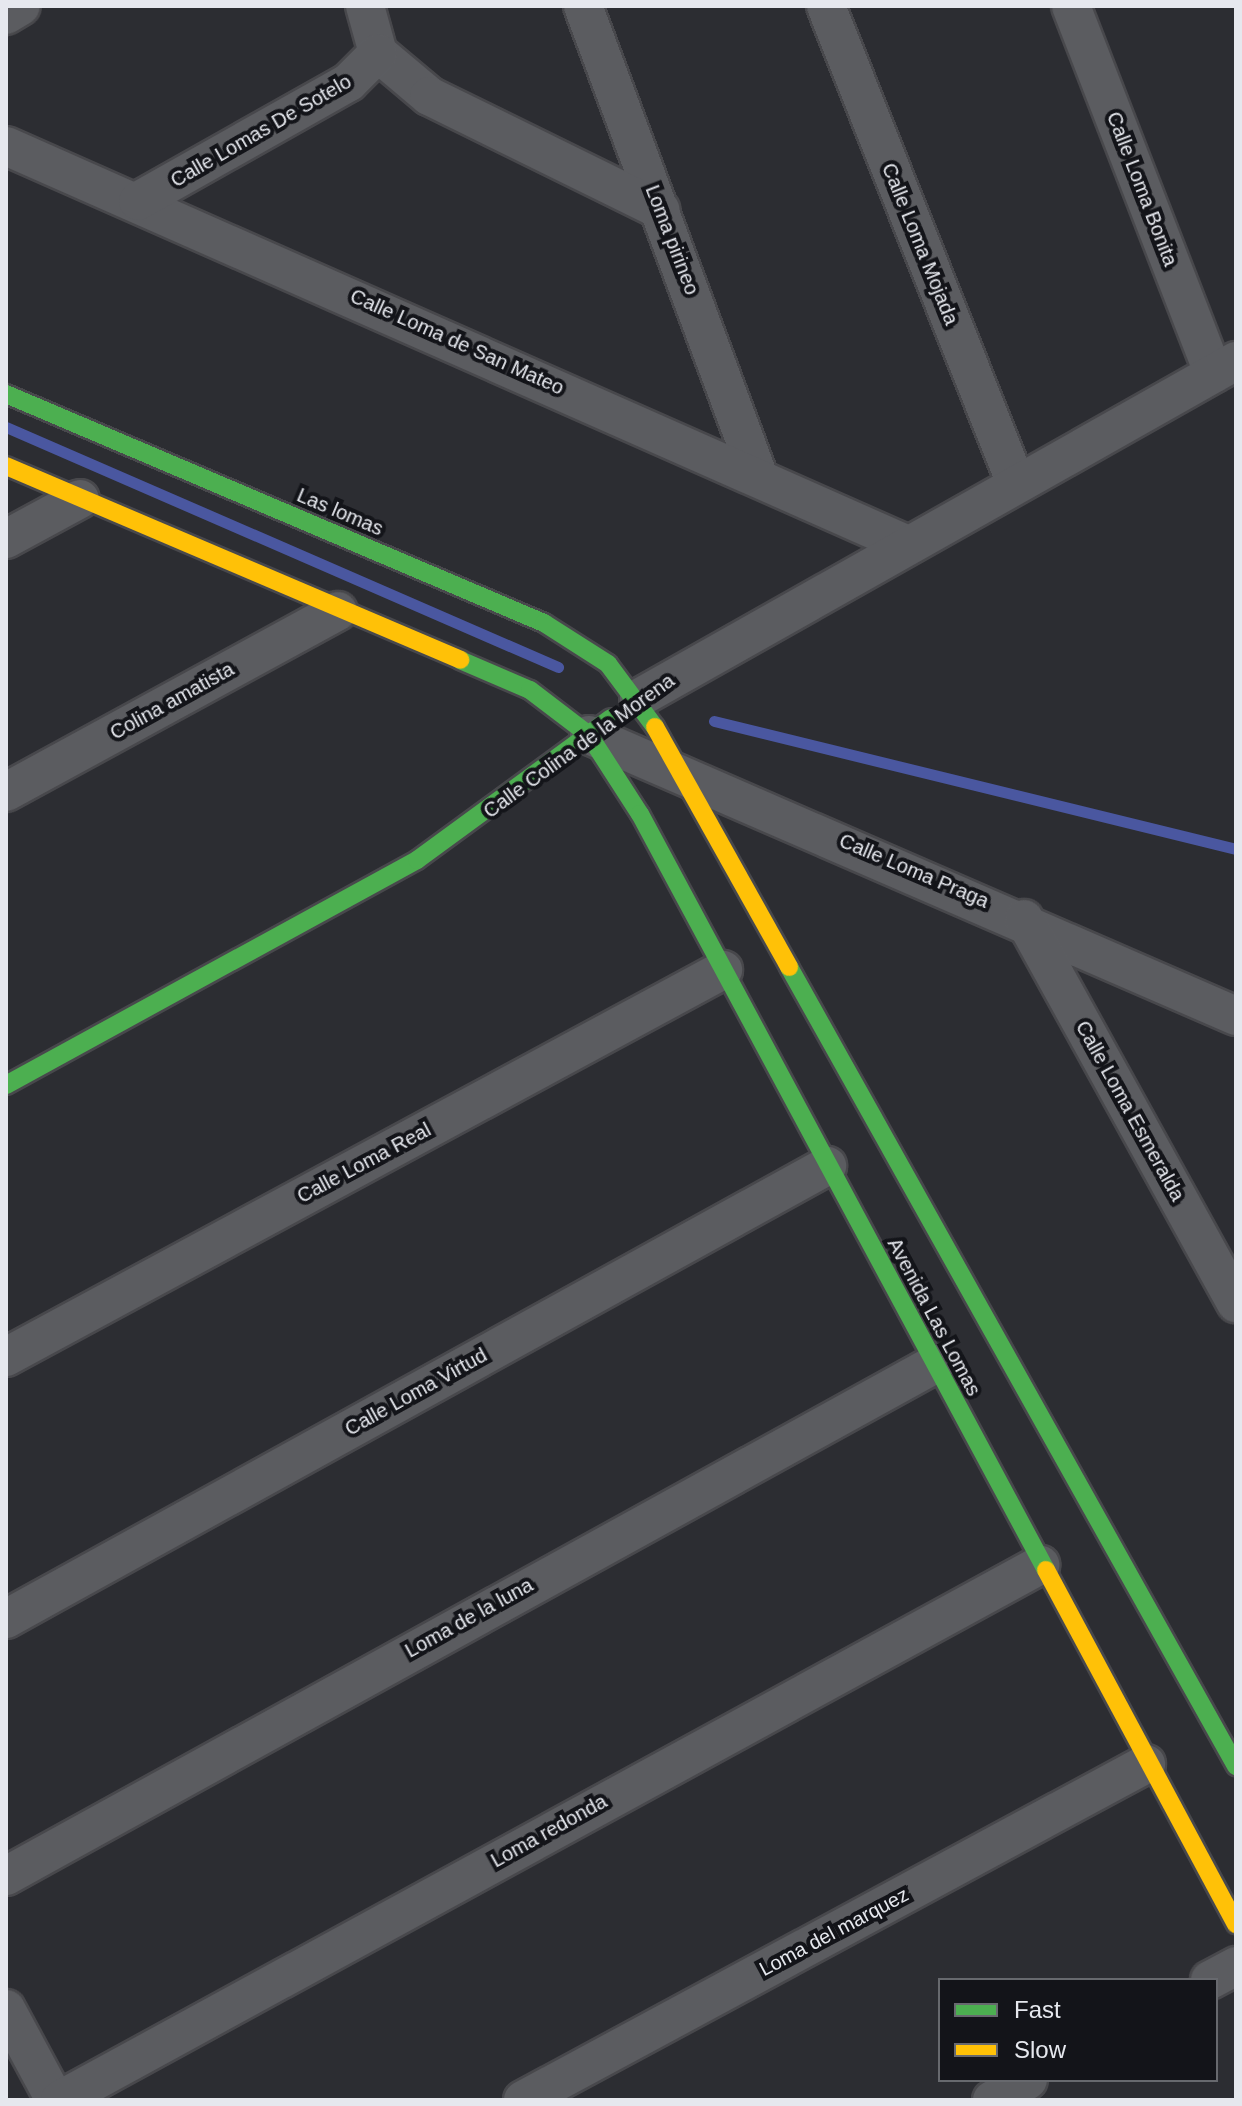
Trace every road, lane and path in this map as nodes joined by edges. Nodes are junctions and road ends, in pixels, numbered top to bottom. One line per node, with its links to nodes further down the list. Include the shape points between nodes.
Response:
1 (21, 6): 6 (street)
2 (365, 6): 7 (street)
3 (583, 6): 10 (street, Loma pirineo)
4 (826, 6): 15 (street, Calle Loma Mojada)
5 (1071, 6): 11 (street, Calle Loma Bonita)
6 (6, 15)
7 (378, 53): 9 (street, Calle Lomas De Sotelo, via 349,82); 10 (street, via 429,96)
8 (6, 146): 9 (street, Calle Loma de San Mateo)
9 (138, 201): 14 (street, Calle Loma de San Mateo)
10 (661, 210): 14 (street, Loma pirineo)
11 (1225, 367): 15 (street, Calle Colina de la Morena)
12 (6, 394): 20 (street, Las lomas, via 544,623 608,664)
13 (6, 466): 16 (street)
14 (758, 475): 18 (street, Calle Loma de San Mateo)
15 (1015, 481): 18 (street, Calle Colina de la Morena)
16 (80, 499): 17 (street); 19 (street)
17 (6, 539)
18 (906, 544): 20 (street, Calle Colina de la Morena)
19 (338, 611): 21 (street, via 530,690); 23 (street, Colina amatista)
20 (639, 698): 21 (street, Calle Colina de la Morena); 22 (street)
21 (589, 735): 22 (street, Calle Loma Praga); 25 (street, Avenida Las Lomas); 27 (street, Calle Colina de la Morena, via 417,860)
22 (687, 773): 24 (street, Calle Loma Praga); 35 (street)
23 (6, 792)
24 (1024, 919): 26 (street, Calle Loma Praga); 29 (street, Calle Loma Esmeralda)
25 (723, 970): 28 (street, Avenida Las Lomas); 30 (street, Calle Loma Real)
26 (1236, 1016)
27 (6, 1085)
28 (827, 1166): 31 (street, Avenida Las Lomas); 33 (street, Calle Loma Virtud)
29 (1236, 1303)
30 (6, 1357)
31 (935, 1364): 32 (street, Avenida Las Lomas); 36 (street, Loma de la luna)
32 (1040, 1565): 34 (street, Avenida Las Lomas); 42 (street, Loma redonda)
33 (6, 1619)
34 (1146, 1764): 37 (street, Avenida Las Lomas); 43 (street, Loma del marquez)
35 (1236, 1766)
36 (6, 1876)
37 (1236, 1924)
38 (1236, 1966): 39 (street)
39 (1214, 1978)
40 (6, 2009): 42 (street)
41 (1024, 2082): 44 (street)
42 (58, 2100)
43 (523, 2100)
44 (992, 2100)

